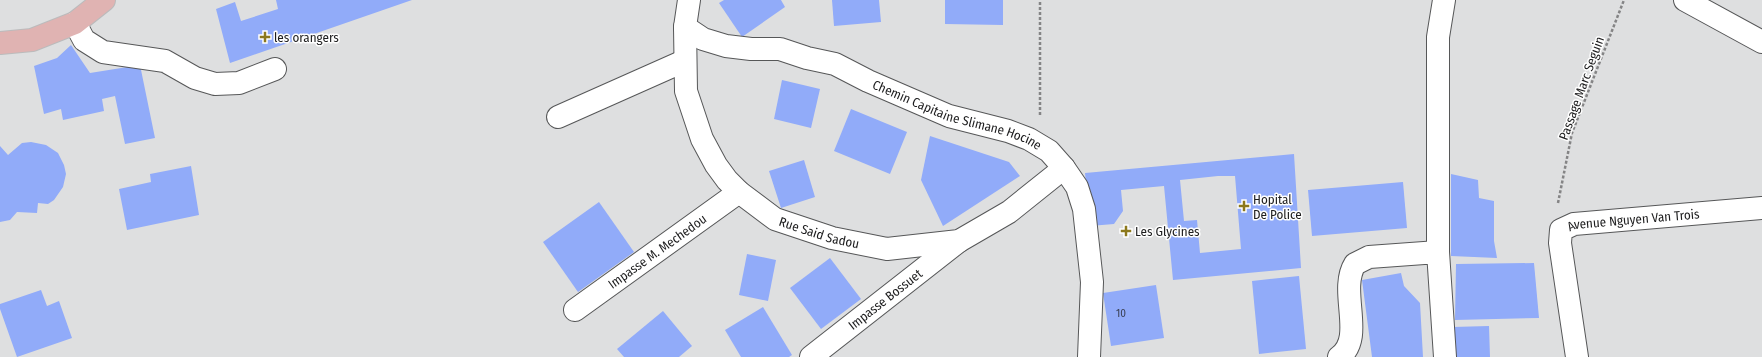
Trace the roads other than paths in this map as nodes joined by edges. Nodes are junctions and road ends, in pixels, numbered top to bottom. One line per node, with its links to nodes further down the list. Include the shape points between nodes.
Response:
1 (104, 0): 5 (main road)
2 (689, 0): 6 (street)
3 (1444, 0): 16 (street, via 1438,37)
4 (1685, 0): 7 (street)
5 (75, 22): 8 (main road, via 32,40); 10 (street, via 84,40 103,52 165,61 195,78 215,84 239,83)
6 (685, 27): 9 (street, Rue Said Sadou); 12 (street, Chemin Capitaine Slimane Hocine, via 703,39 726,46 751,49 780,48 807,58 835,64 949,116 1029,139 1049,151)
7 (1762, 42)
8 (0, 43)
9 (684, 61): 11 (street); 13 (street, Rue Said Sadou, via 686,91 702,139 716,165)
10 (275, 69)
11 (558, 117)
12 (1064, 168): 15 (street, Rue Said Sadou, via 1009,212); 19 (street, Chemin Capitaine Slimane Hocine, via 1077,187 1084,209 1092,282)
13 (739, 192): 15 (street, Rue Said Sadou, via 774,219 832,238 887,249); 17 (street, Impasse M. Mechedou)
14 (1762, 208): 22 (street, Avenue Nguyen Van Trois, via 1574,224 1561,230 1560,243)
15 (959, 241): 18 (street, Impasse Bossuet)
16 (1438, 252): 20 (street, via 1369,257 1355,264 1349,279 1351,339 1346,351); 21 (street)
17 (575, 310)
18 (811, 357)
19 (1089, 357)
20 (1339, 357)
21 (1445, 357)
22 (1577, 357)

